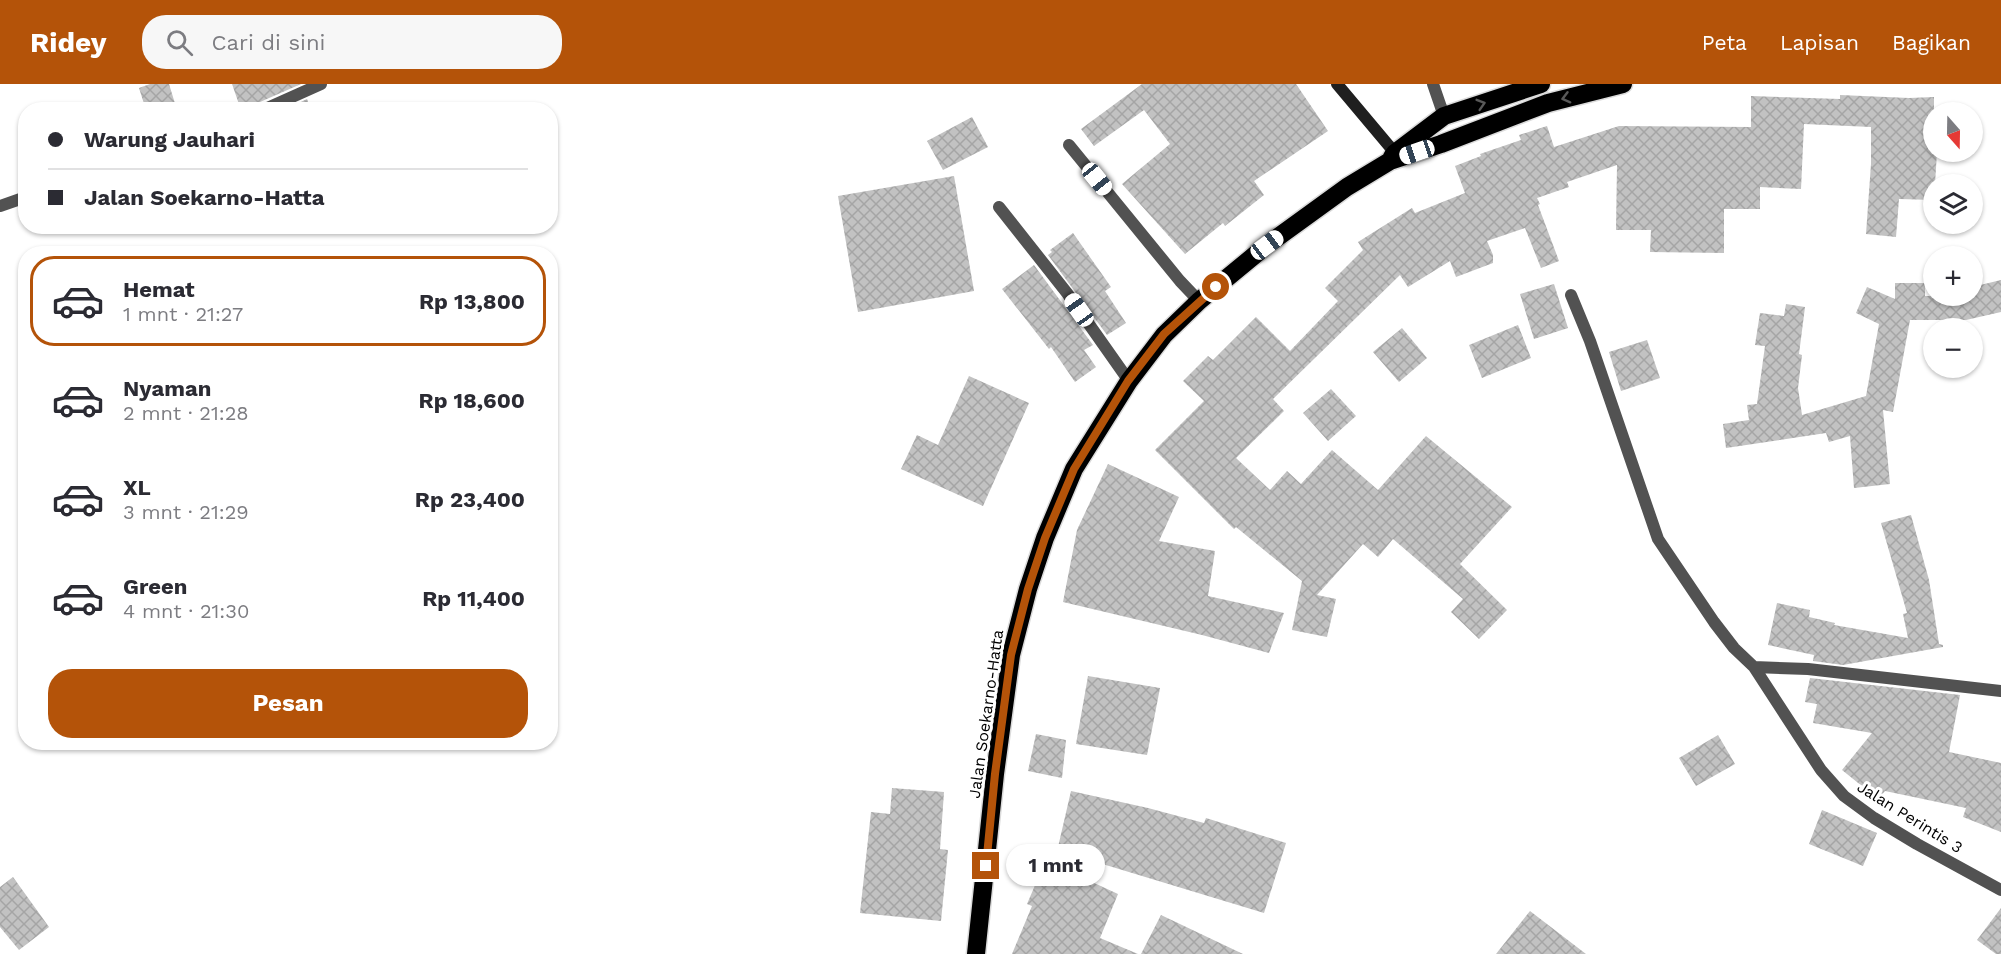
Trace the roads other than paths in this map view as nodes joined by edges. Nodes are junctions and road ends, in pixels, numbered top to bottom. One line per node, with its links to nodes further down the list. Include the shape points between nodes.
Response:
1 (321, 84): 6 (street)
2 (1337, 84): 9 (street)
3 (1433, 84): 7 (street)
4 (1541, 84): 7 (highway, Jalan Soekarno-Hatta, one-way to 4)
5 (1623, 84): 9 (highway, Jalan Soekarno-Hatta, one-way to 9, via 1548,103)
6 (281, 102)
7 (1444, 116): 9 (highway, Jalan Soekarno-Hatta)
8 (1069, 145): 14 (street)
9 (1394, 158): 14 (highway, Jalan Soekarno-Hatta, via 1324,203)
10 (18, 200): 11 (street)
11 (0, 206)
12 (999, 207): 15 (street, via 1067,292)
13 (1571, 295): 16 (street, Jalan Perintis 3, via 1658,538 1714,622)
14 (1199, 301): 15 (highway, Jalan Soekarno-Hatta, via 1164,334)
15 (1128, 381): 19 (highway, Jalan Soekarno-Hatta, via 1074,469 1028,589 1011,655)
16 (1754, 668): 17 (street, via 1808,669); 18 (street, Jalan Perintis 3, via 1821,770 1844,796 1917,844)
17 (2001, 691)
18 (2001, 890)
19 (976, 954)

